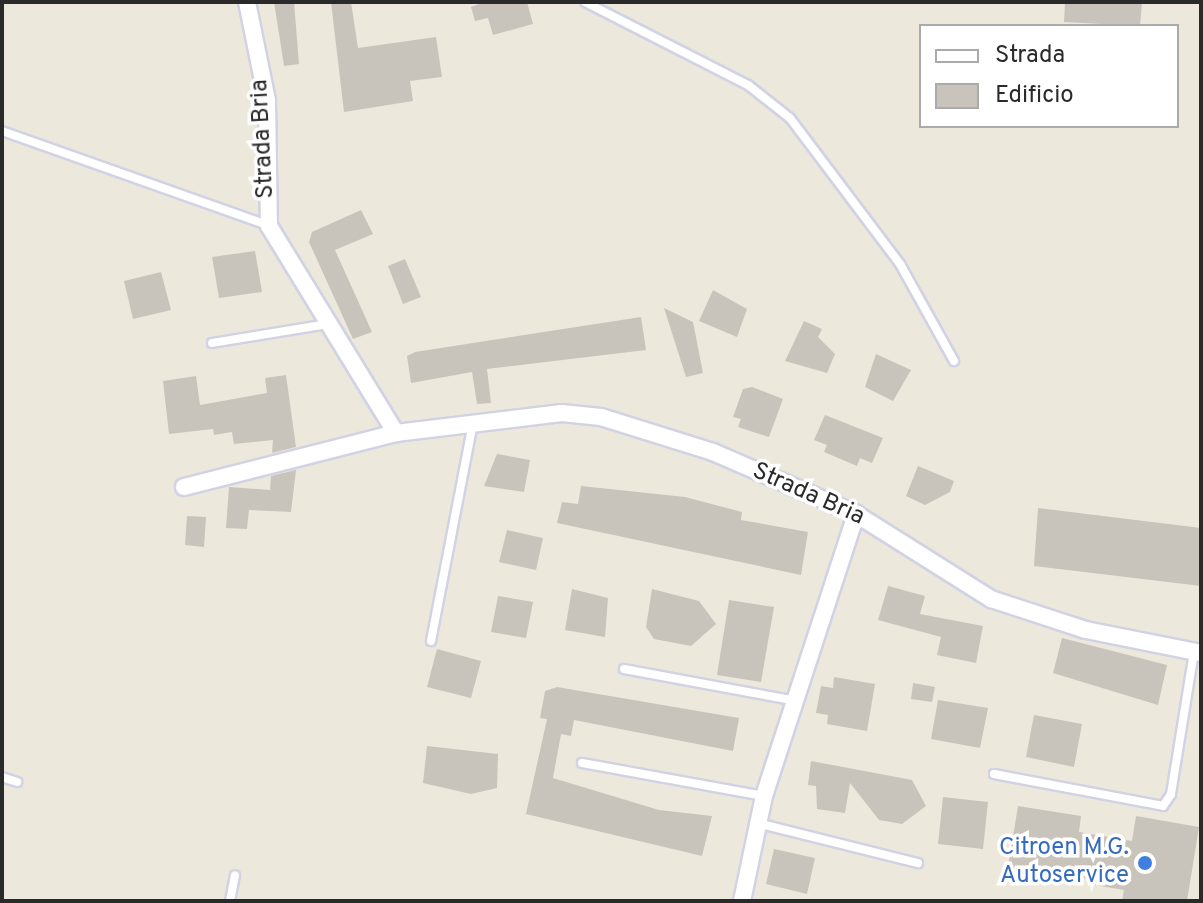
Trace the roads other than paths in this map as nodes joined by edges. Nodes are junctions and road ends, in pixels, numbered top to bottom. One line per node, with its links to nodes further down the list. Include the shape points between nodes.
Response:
1 (247, 2): 4 (street, Strada Bria, via 267,100)
2 (585, 2): 7 (lane, via 748,85 790,118 900,264)
3 (2, 131): 4 (lane)
4 (269, 226): 5 (street, Strada Bria)
5 (328, 324): 6 (lane); 9 (street, Strada Bria)
6 (212, 343)
7 (954, 361)
8 (473, 422): 9 (street, Strada Bria); 11 (street, Strada Bria, via 562,413 601,417 713,452); 12 (lane)
9 (396, 433): 10 (street, Strada Bria)
10 (184, 487)
11 (856, 514): 13 (street, Strada Bria, via 991,599 1086,630); 15 (street)
12 (431, 641)
13 (1197, 653): 17 (lane, via 1171,794 1163,806)
14 (624, 669): 15 (lane)
15 (792, 700): 20 (street)
16 (582, 763): 20 (lane)
17 (994, 774)
18 (2, 777): 19 (lane)
19 (17, 782)
20 (764, 796): 21 (street)
21 (757, 823): 22 (lane); 25 (street)
22 (918, 863)
23 (235, 875): 24 (lane)
24 (230, 901)
25 (742, 901)

